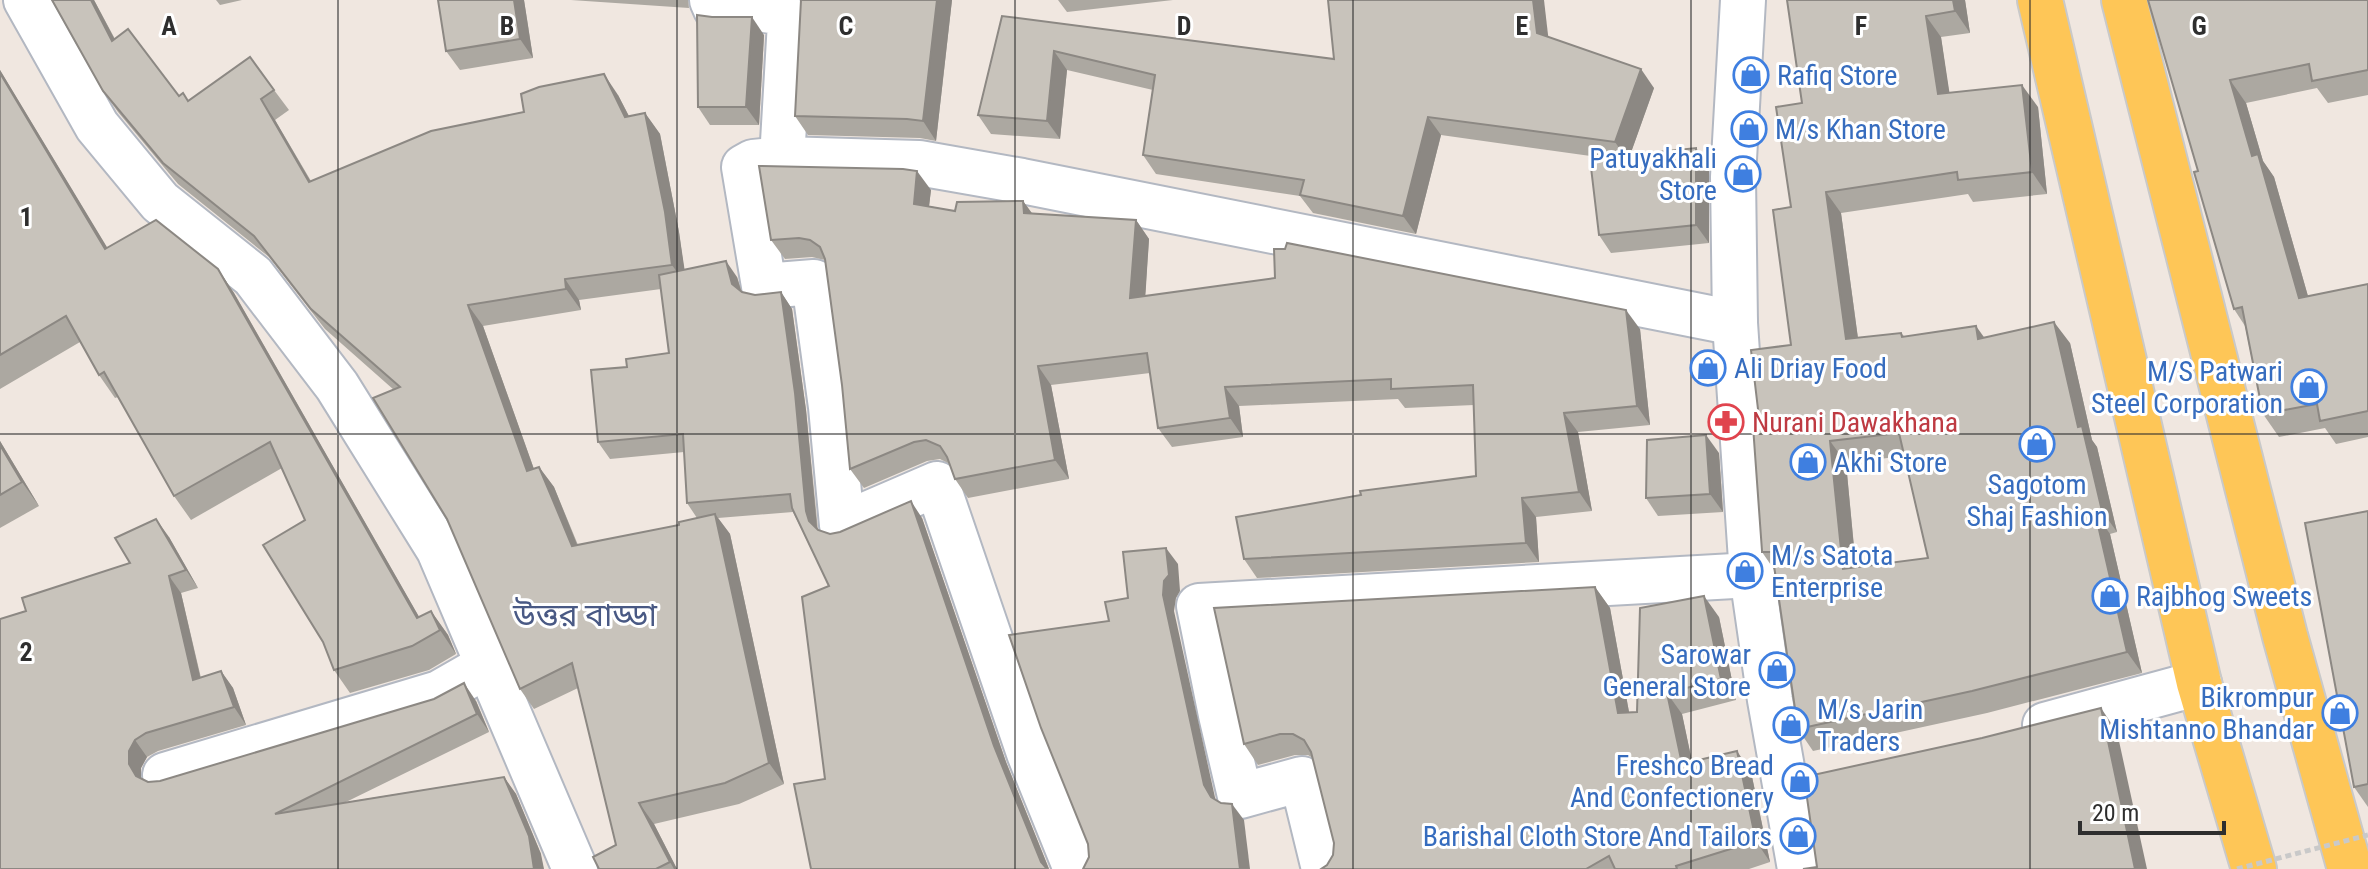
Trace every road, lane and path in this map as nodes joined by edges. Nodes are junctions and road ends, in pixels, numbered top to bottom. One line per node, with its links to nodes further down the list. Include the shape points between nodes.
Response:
1 (26, 0): 9 (street, via 97,126 160,202 253,276 337,386 439,550)
2 (712, 0): 6 (street, via 716,9 775,11 790,22)
3 (1743, 0): 7 (street, via 1733,177)
4 (2040, 0): 10 (main road)
5 (2124, 0): 21 (main road, via 2281,620)
6 (782, 159): 7 (street, via 919,163 993,175); 16 (street, via 753,162 744,167 745,178 764,286 814,282 842,525 937,484 1029,753)
7 (1735, 323): 8 (street)
8 (1752, 575): 17 (street, via 1199,606 1240,796 1302,779); 18 (street, via 1800,779)
9 (488, 665): 12 (street, via 439,693); 15 (street)
10 (2199, 683): 11 (street); 20 (main road)
11 (2001, 736)
12 (165, 775)
13 (2368, 835): 19 (path, bridge)
14 (2368, 863): 21 (street)
15 (575, 869)
16 (1076, 869)
17 (1324, 869)
18 (1800, 869)
19 (2237, 869)
20 (2254, 869)
21 (2351, 869)

